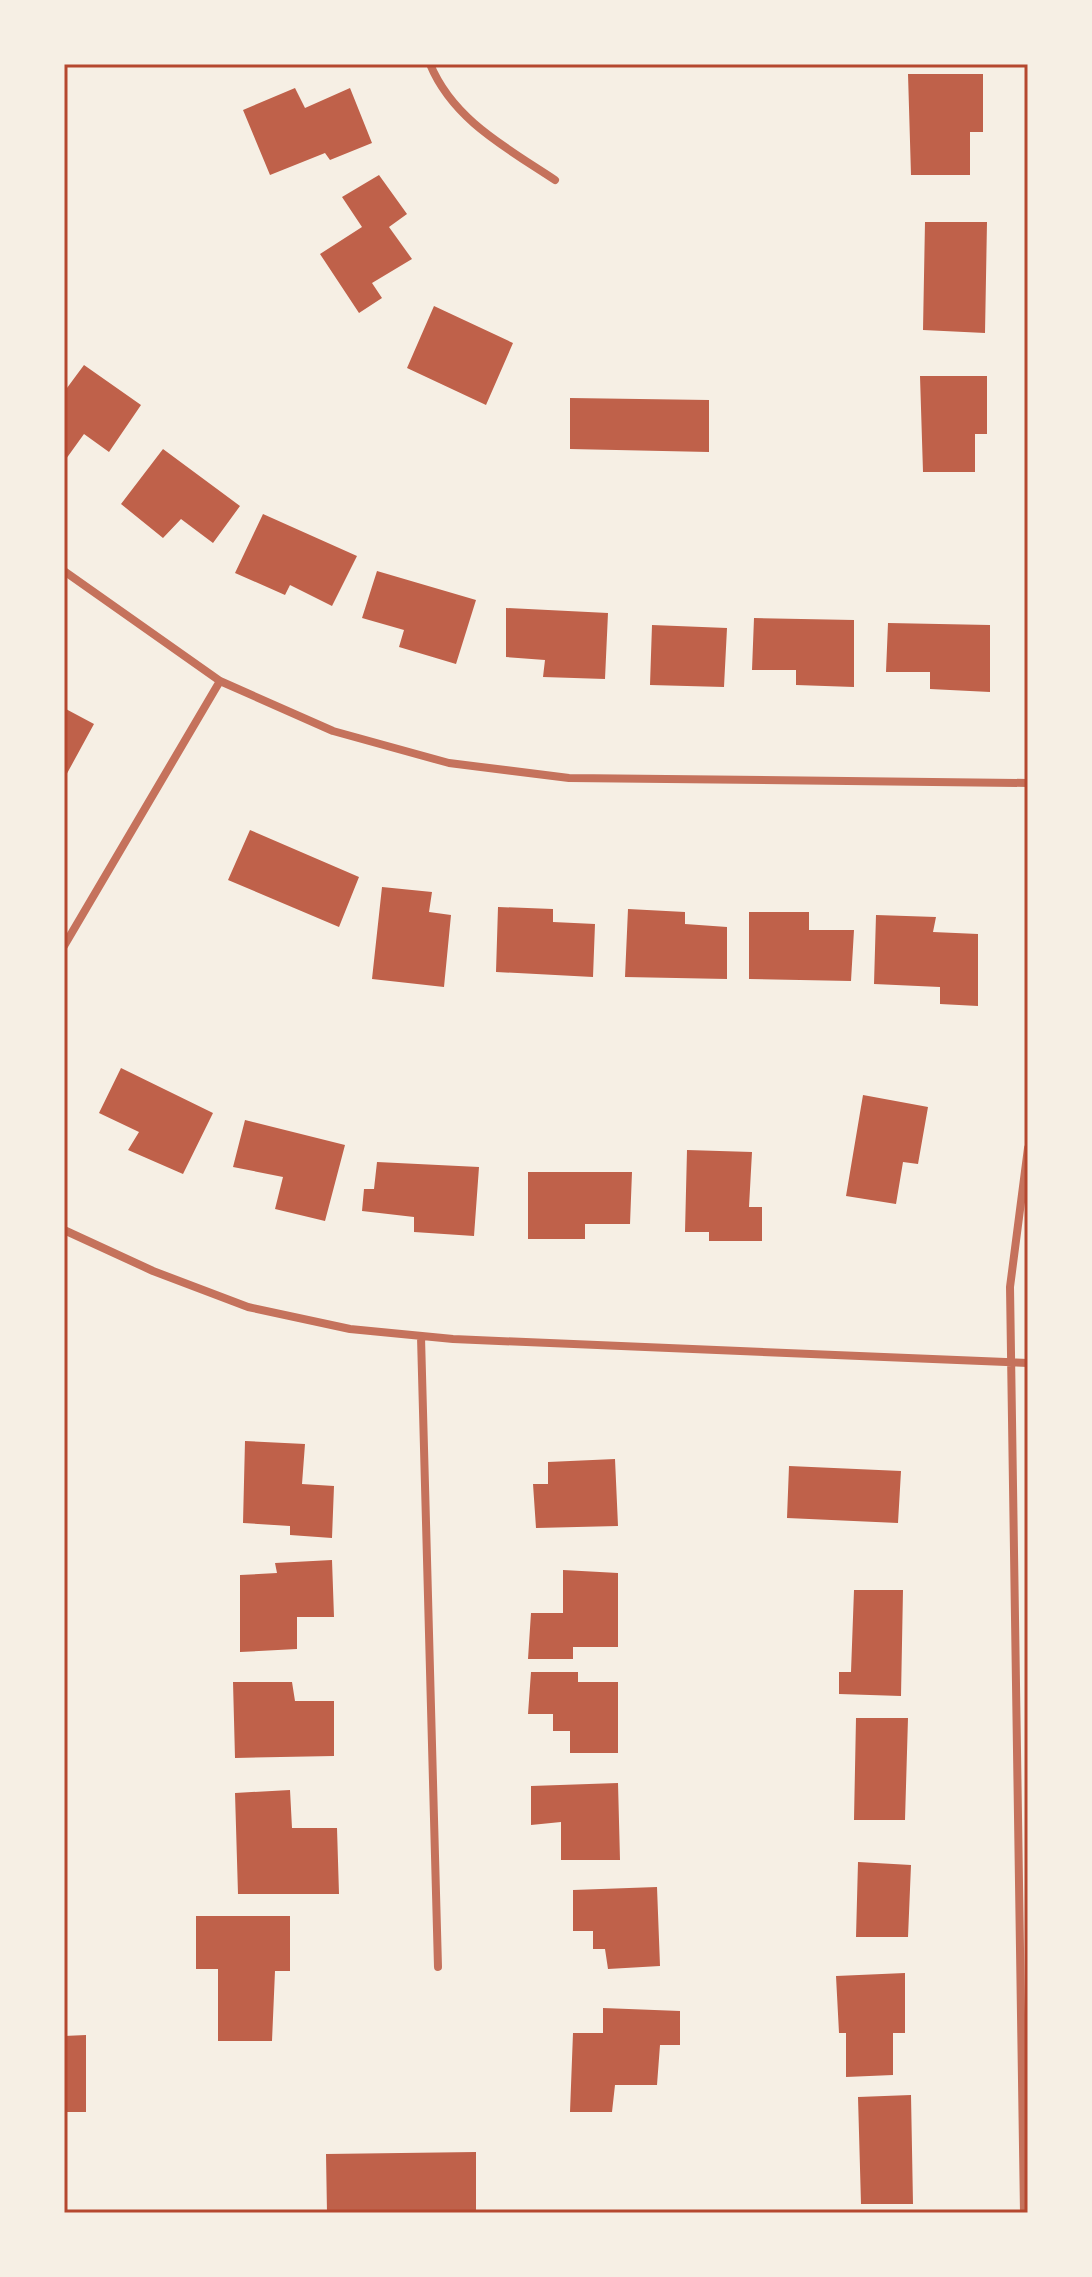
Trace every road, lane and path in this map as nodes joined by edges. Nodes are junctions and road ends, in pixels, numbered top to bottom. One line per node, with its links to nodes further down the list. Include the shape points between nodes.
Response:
1 (430, 64): 2 (street, via 438,85 470,123)
2 (555, 180)
3 (64, 571): 4 (street)
4 (220, 681): 5 (street, via 333,731 449,763 494,769 569,778); 6 (street)
5 (1028, 783)
6 (64, 946)
7 (1028, 1148): 11 (street, via 1010,1287)
8 (64, 1230): 9 (street, via 248,1307 350,1329)
9 (421, 1337): 11 (street); 12 (street)
10 (1028, 1363): 11 (street)
11 (1013, 1364): 13 (street)
12 (438, 1967)
13 (1024, 2213)

